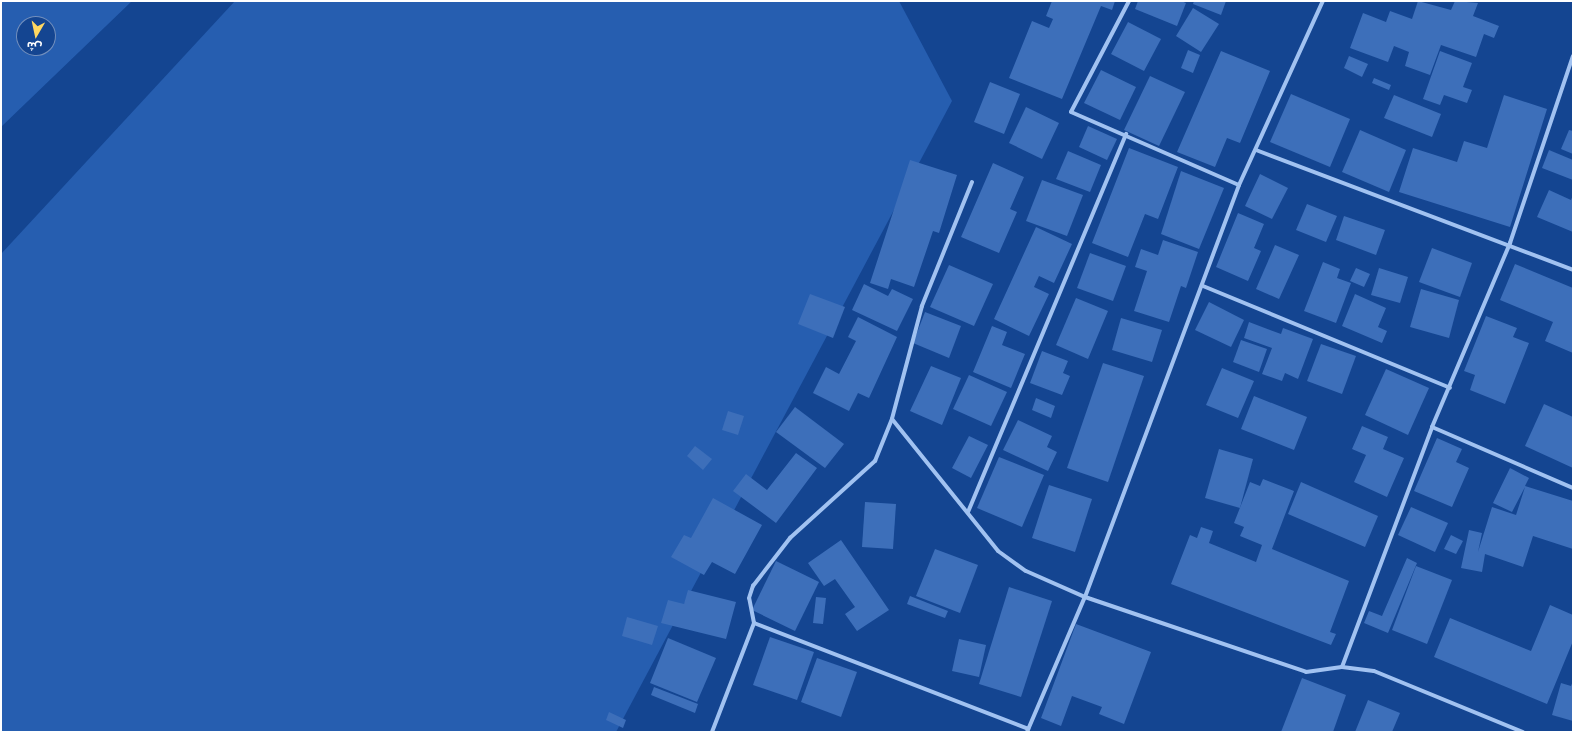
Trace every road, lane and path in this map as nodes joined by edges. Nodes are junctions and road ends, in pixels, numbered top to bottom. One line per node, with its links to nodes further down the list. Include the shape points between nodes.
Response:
1 (1129, 1): 4 (street, via 1071,112)
2 (1323, 1): 5 (street, via 1293,60)
3 (1573, 56): 8 (street)
4 (1126, 134): 7 (street); 15 (street)
5 (1256, 150): 7 (street); 8 (street)
6 (972, 182): 12 (street, via 922,306)
7 (1239, 185): 10 (street)
8 (1510, 243): 9 (street); 11 (street)
9 (1573, 270)
10 (1203, 286): 11 (street); 16 (street)
11 (1450, 388): 13 (street)
12 (892, 419): 15 (street); 17 (street, via 875,461 790,538 753,586 749,598)
13 (1432, 427): 14 (street); 18 (street)
14 (1573, 488)
15 (968, 512): 16 (street, via 998,551 1021,568)
16 (1085, 597): 18 (street, via 1306,672); 19 (street)
17 (754, 623): 19 (street); 20 (street)
18 (1342, 667): 21 (street, via 1374,671)
19 (1028, 731)
20 (712, 732)
21 (1523, 732)

